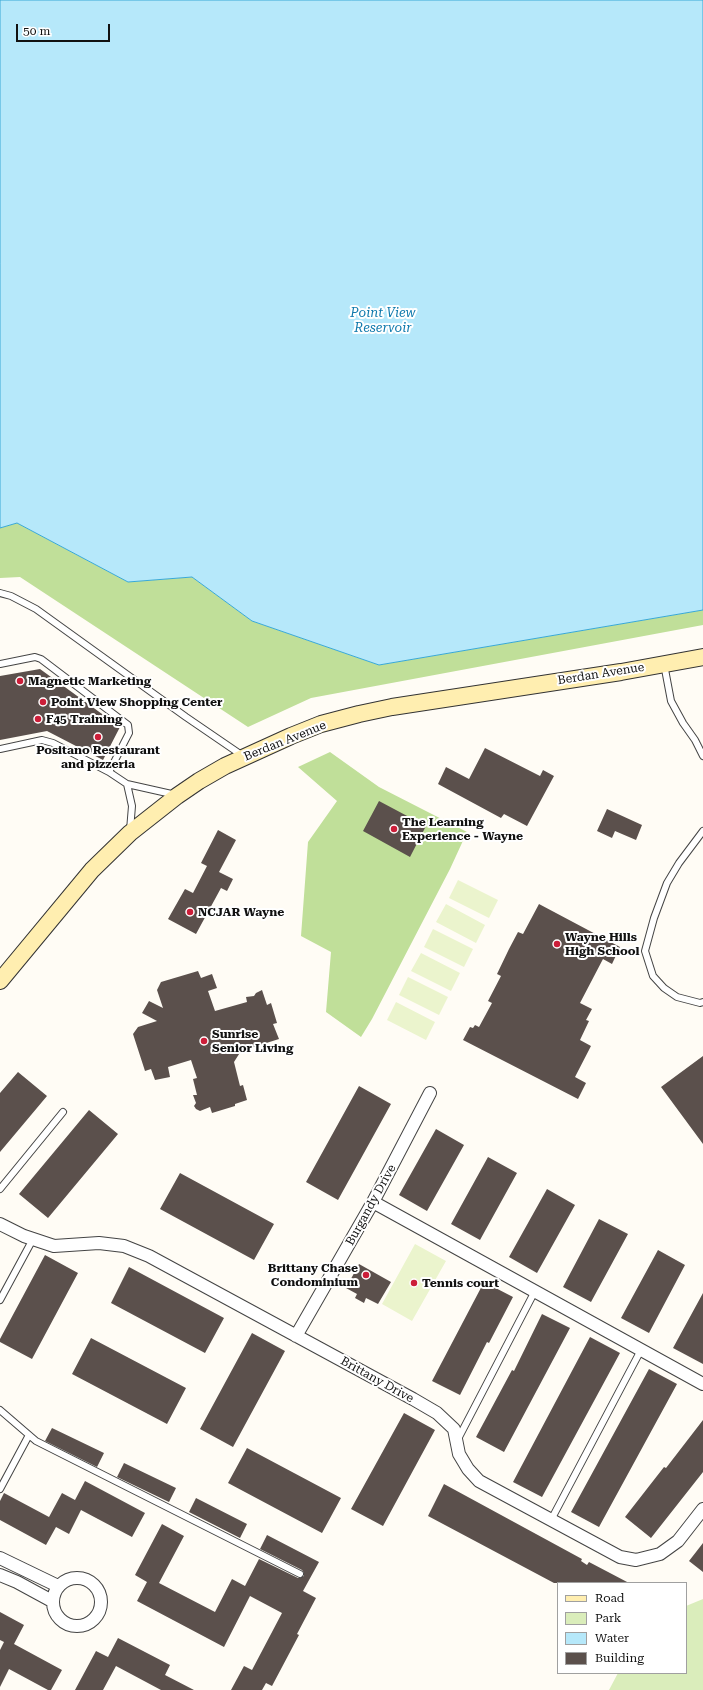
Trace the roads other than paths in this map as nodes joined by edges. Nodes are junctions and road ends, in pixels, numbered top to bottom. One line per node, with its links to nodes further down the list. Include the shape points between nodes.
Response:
1 (0, 593): 9 (lane, via 36,609)
2 (703, 657): 4 (main road, Berdan Avenue)
3 (0, 664): 10 (lane, via 35,657 41,659 128,725 129,733)
4 (664, 664): 5 (lane, via 671,701); 9 (main road, Berdan Avenue, via 359,714 321,724)
5 (695, 740): 6 (lane); 8 (lane)
6 (703, 746)
7 (0, 750): 10 (lane, via 42,740 53,743)
8 (703, 756)
9 (244, 757): 12 (main road, Berdan Avenue)
10 (109, 772): 11 (lane)
11 (127, 784): 12 (lane); 14 (lane, via 132,806)
12 (177, 796): 14 (main road, Berdan Avenue)
13 (703, 831): 16 (lane, via 667,883 645,951 653,976 664,988 678,997)
14 (130, 833): 15 (main road, Berdan Avenue, via 92,870)
15 (0, 981)
16 (703, 1002)
17 (430, 1093): 20 (street, Burgandy Drive)
18 (63, 1112): 19 (lane)
19 (0, 1189)
20 (373, 1202): 23 (street); 25 (street, Burgandy Drive)
21 (0, 1224): 22 (street, Brittany Drive)
22 (33, 1239): 24 (lane); 25 (street, Brittany Drive, via 54,1246 99,1243 124,1246 149,1256)
23 (535, 1291): 26 (street); 30 (lane)
24 (0, 1300)
25 (296, 1336): 30 (street, Brittany Drive, via 437,1413 454,1429)
26 (641, 1350): 27 (street); 33 (lane)
27 (703, 1384)
28 (0, 1410): 29 (lane)
29 (29, 1435): 31 (lane); 35 (lane, via 36,1441)
30 (457, 1441): 33 (street, Brittany Drive, via 459,1454 479,1481)
31 (0, 1488)
32 (703, 1509): 33 (street, Brittany Drive, via 678,1541 660,1554 636,1560 620,1557)
33 (551, 1520)
34 (0, 1558): 37 (street)
35 (300, 1574)
36 (0, 1575): 38 (street)
37 (58, 1586): 38 (street); 38 (street, via 64,1580 72,1578 89,1580 99,1593 100,1610 90,1622 76,1626 62,1621 56,1615)
38 (52, 1601)

